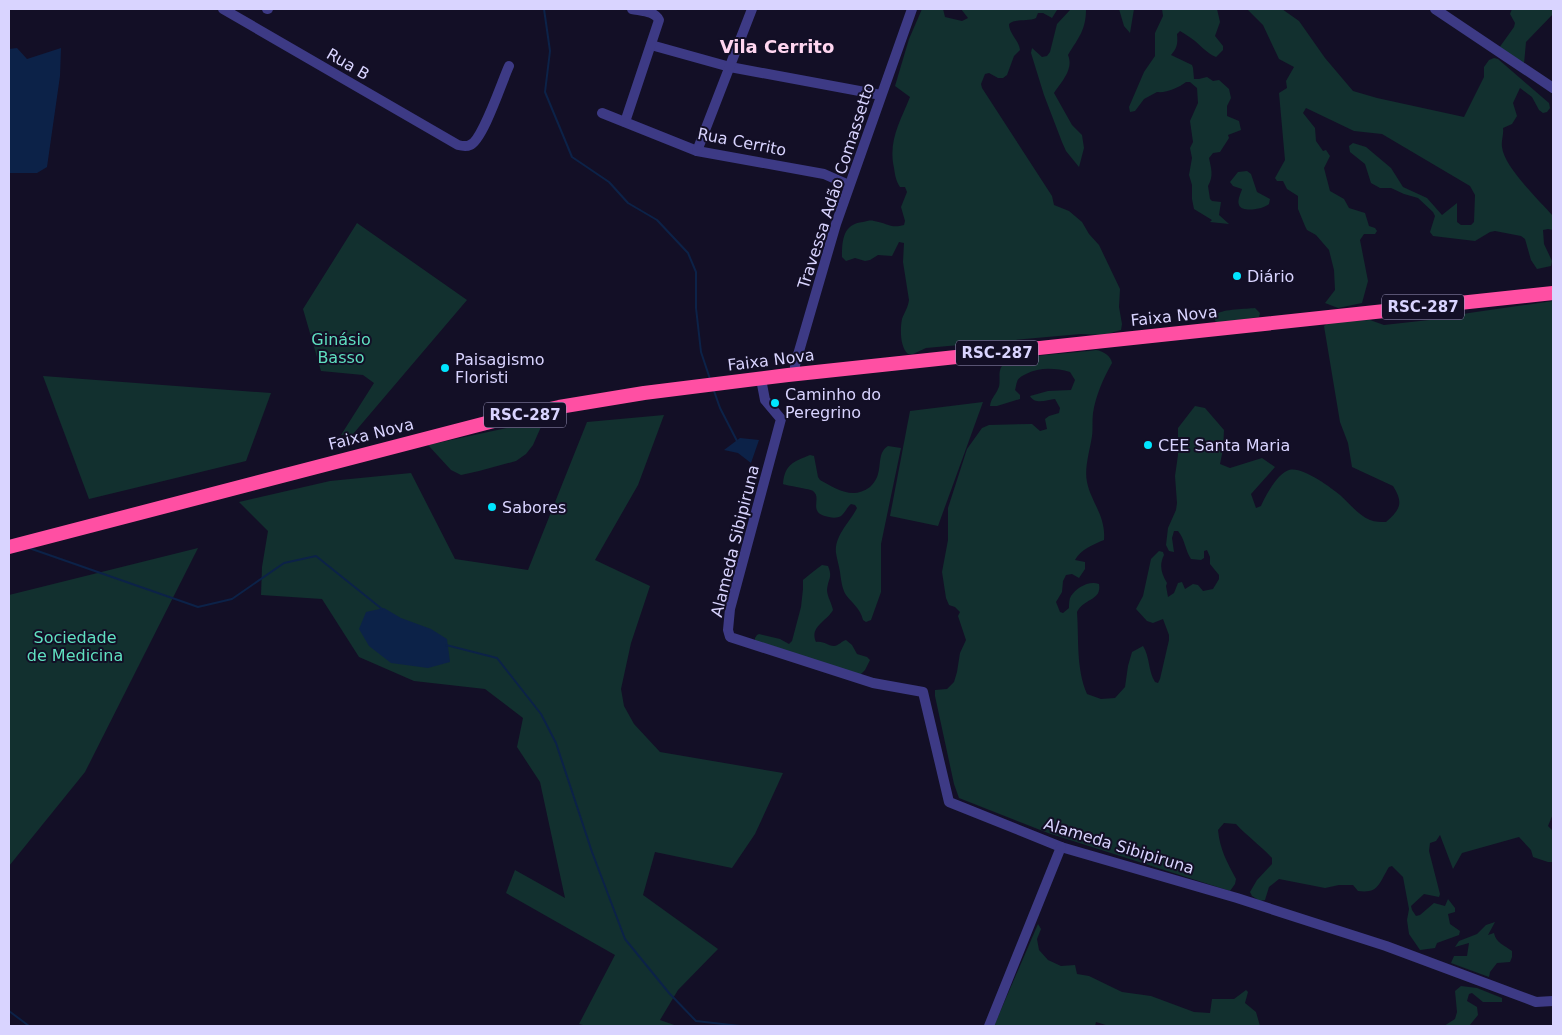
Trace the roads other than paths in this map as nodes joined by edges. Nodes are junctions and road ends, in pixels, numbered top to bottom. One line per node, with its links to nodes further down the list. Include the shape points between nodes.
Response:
1 (223, 9): 7 (street, Rua B, via 458,145 474,142)
2 (632, 9): 6 (street, via 657,16 659,20)
3 (752, 9): 8 (street)
4 (912, 9): 10 (street, Travessa Adão Comassetto)
5 (1434, 9): 9 (street)
6 (651, 45): 8 (street); 12 (street)
7 (508, 66)
8 (730, 67): 10 (street); 13 (street)
9 (1553, 88)
10 (881, 95): 14 (street, Travessa Adão Comassetto)
11 (602, 113): 12 (street, Rua Cerrito)
12 (625, 122): 13 (street, Rua Cerrito)
13 (697, 151): 14 (street, Rua Cerrito, via 824,174)
14 (850, 185): 16 (street, Travessa Adão Comassetto, via 795,365)
15 (1553, 293): 16 (highway, Faixa Nova / RSC-287)
16 (795, 375): 17 (highway, Faixa Nova / RSC-287)
17 (761, 379): 18 (highway, Faixa Nova / RSC-287, via 644,393 490,422); 19 (street, Alameda Sibipiruna, via 765,400 781,419 730,609 728,634 873,683 923,692 949,802)
18 (9, 547)
19 (1061, 847): 20 (street, Alameda Sibipiruna, via 1386,946 1536,1002); 21 (street)
20 (1553, 1001)
21 (989, 1026)

